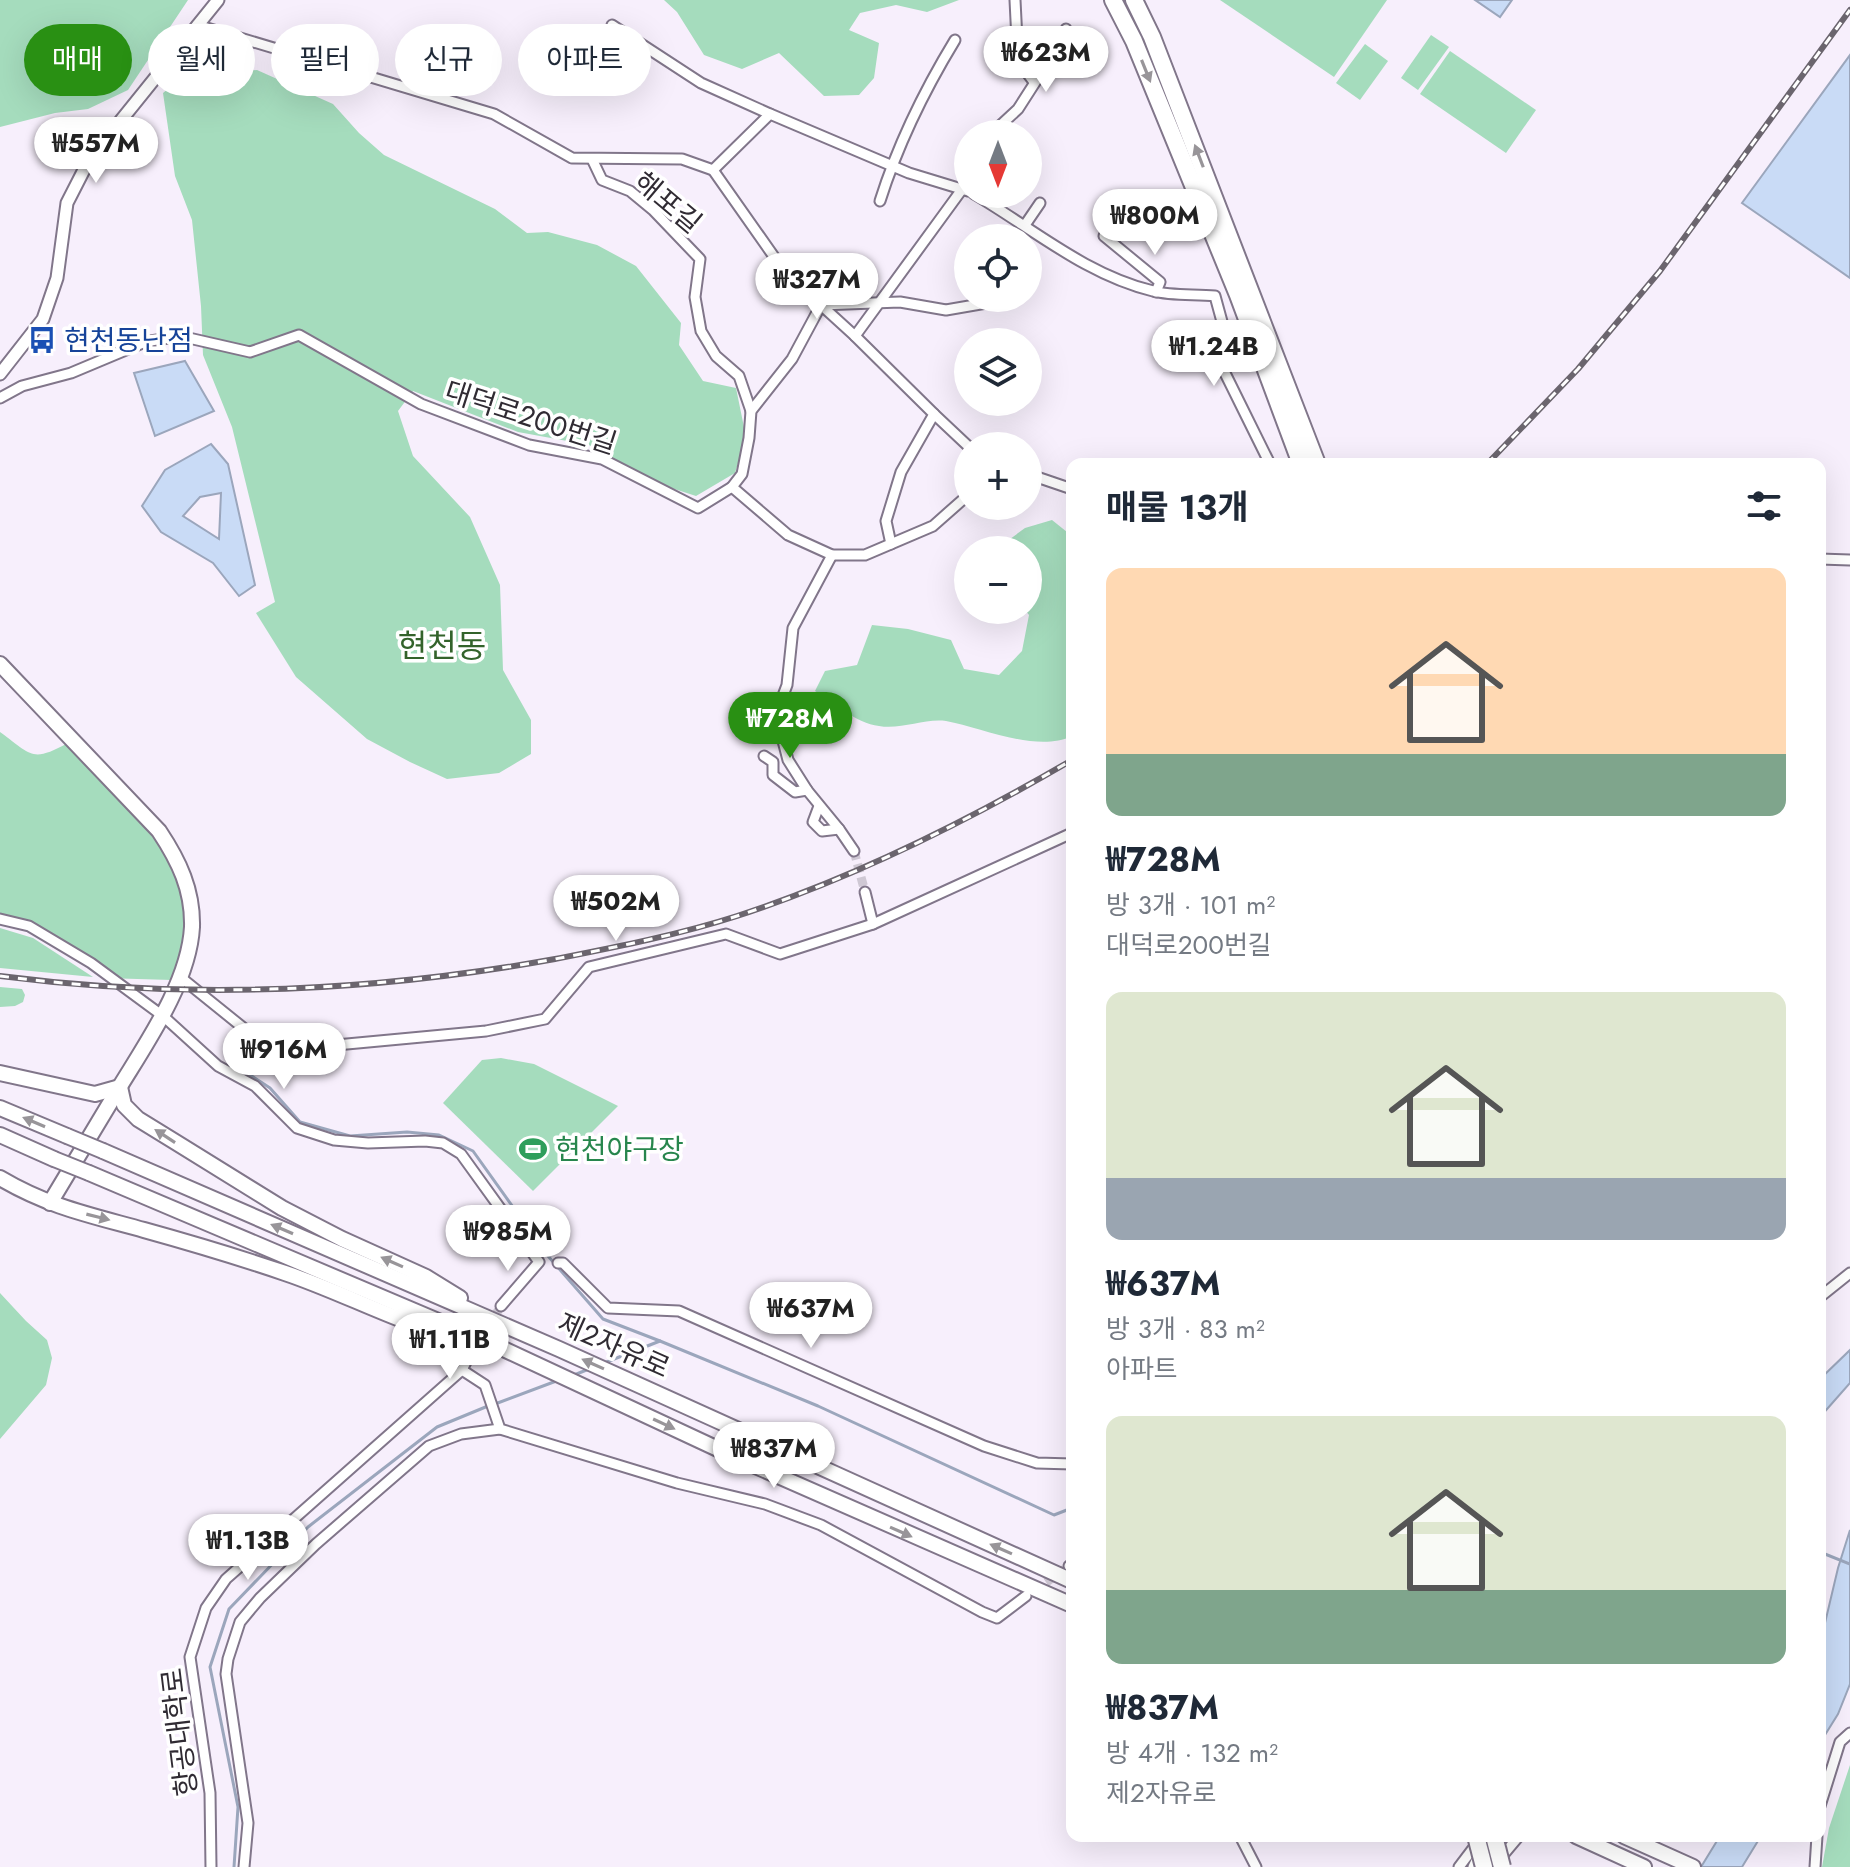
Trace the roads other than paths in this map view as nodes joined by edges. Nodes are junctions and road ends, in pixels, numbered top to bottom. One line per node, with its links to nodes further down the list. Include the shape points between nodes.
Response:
1 (218, 0): 5 (street)
2 (1015, 0): 10 (street, via 1018,61)
3 (1113, 0): 35 (highway, one-way to 35, via 1238,295)
4 (1134, 0): 36 (highway, one-way to 4)
5 (198, 24)
6 (1066, 29): 10 (street)
7 (955, 40): 15 (street)
8 (255, 42): 14 (street, 해포길, via 494,114 572,158)
9 (651, 50): 12 (street, via 701,83)
10 (1034, 82): 13 (street)
11 (148, 86): 29 (street, via 89,160 67,203 57,278 43,319)
12 (770, 114): 15 (street); 16 (street, 해포길)
13 (1006, 120)
14 (592, 159): 16 (street, 해포길, via 682,159); 31 (street, 해포길, via 602,180 630,191 700,259 695,297 701,331 716,356 739,376)
15 (891, 165): 17 (street); 18 (street)
16 (713, 170): 26 (street, 해포길, via 796,288)
17 (954, 186)
18 (880, 201)
19 (954, 204): 25 (street)
20 (997, 208): 21 (street)
21 (1023, 224)
22 (1042, 236): 24 (street, via 1087,266)
23 (1104, 236): 24 (street, via 1160,282)
24 (1156, 292): 34 (street, via 1215,296 1227,340 1222,367)
25 (879, 303): 26 (street); 27 (street); 28 (street)
26 (821, 305): 28 (street); 31 (street, via 792,359)
27 (954, 309)
28 (855, 336): 32 (street)
29 (0, 374)
30 (0, 398): 38 (street, 대덕로200번길, via 145,342 180,336 250,352 299,335 421,404 529,445 602,459 698,508)
31 (751, 411): 38 (street, via 742,474)
32 (934, 414): 33 (street); 41 (street, via 901,472 886,521)
33 (954, 433)
34 (1267, 458)
35 (1299, 458)
36 (1315, 458)
37 (1042, 479): 39 (street)
38 (732, 487): 42 (street, via 788,535)
39 (1066, 487)
40 (954, 507): 41 (street, via 933,526)
41 (891, 544): 42 (street, via 865,555)
42 (832, 555): 47 (street, via 793,628 787,685 776,714 788,760)
43 (1826, 559): 44 (street)
44 (1850, 560)
45 (0, 664): 55 (highway, via 159,831 179,861 190,893 192,928)
46 (764, 756): 47 (street, via 773,762 773,775 795,792)
47 (807, 790): 48 (street)
48 (819, 806): 49 (street); 49 (street, via 813,822 822,831)
49 (839, 829): 51 (street)
50 (1066, 836): 54 (street)
51 (854, 851)
52 (865, 892): 54 (street)
53 (0, 919): 56 (street, via 29,926)
54 (873, 924): 55 (street, via 780,954 726,934 589,967 545,1019 486,1031 272,1051)
55 (179, 976): 56 (highway)
56 (163, 1016): 58 (highway); 66 (street, via 218,1066 255,1086 297,1128 334,1140 443,1143 461,1154 539,1262)
57 (0, 1073): 58 (highway, via 95,1094)
58 (120, 1087): 62 (highway); 67 (highway, one-way to 58, via 426,1277 282,1208 190,1152 138,1119 124,1105)
59 (0, 1108): 67 (highway, 제2자유로, one-way to 59, bridge)
60 (0, 1135): 68 (highway, 제2자유로, bridge)
61 (0, 1178): 62 (highway)
62 (50, 1203): 68 (highway, one-way to 68, via 287,1274 428,1331)
63 (558, 1263): 72 (street, via 608,1308 679,1311 984,1446 1037,1463)
64 (1850, 1273): 65 (street)
65 (1826, 1292)
66 (501, 1306)
67 (509, 1327): 73 (highway, 제2자유로, one-way to 67)
68 (497, 1346): 75 (highway, 제2자유로, one-way to 75)
69 (467, 1360): 70 (street)
70 (462, 1370): 71 (street, via 485,1385); 87 (street, 항공대학로, via 226,1579 206,1608 190,1657 210,1793)
71 (500, 1429): 74 (street, via 765,1504 821,1525 997,1618); 88 (street, 항공대학로, via 461,1434 429,1446 316,1544 240,1622 226,1674 248,1823)
72 (1066, 1464)
73 (1066, 1568)
74 (1026, 1596)
75 (1066, 1602)
76 (1850, 1733): 77 (street, via 1840,1742)
77 (1826, 1787)
78 (1243, 1842): 89 (street)
79 (1478, 1842): 92 (highway, bridge)
80 (1480, 1842): 90 (street)
81 (1483, 1842): 91 (street)
82 (1496, 1842): 94 (highway, bridge)
83 (1514, 1842): 93 (street)
84 (1589, 1842): 95 (highway)
85 (1637, 1842): 96 (highway)
86 (1817, 1842): 97 (street)
87 (211, 1867)
88 (244, 1867)
89 (1256, 1867)
90 (1459, 1867)
91 (1473, 1867)
92 (1484, 1867)
93 (1493, 1867)
94 (1502, 1867)
95 (1644, 1867)
96 (1693, 1867)
97 (1815, 1867)

